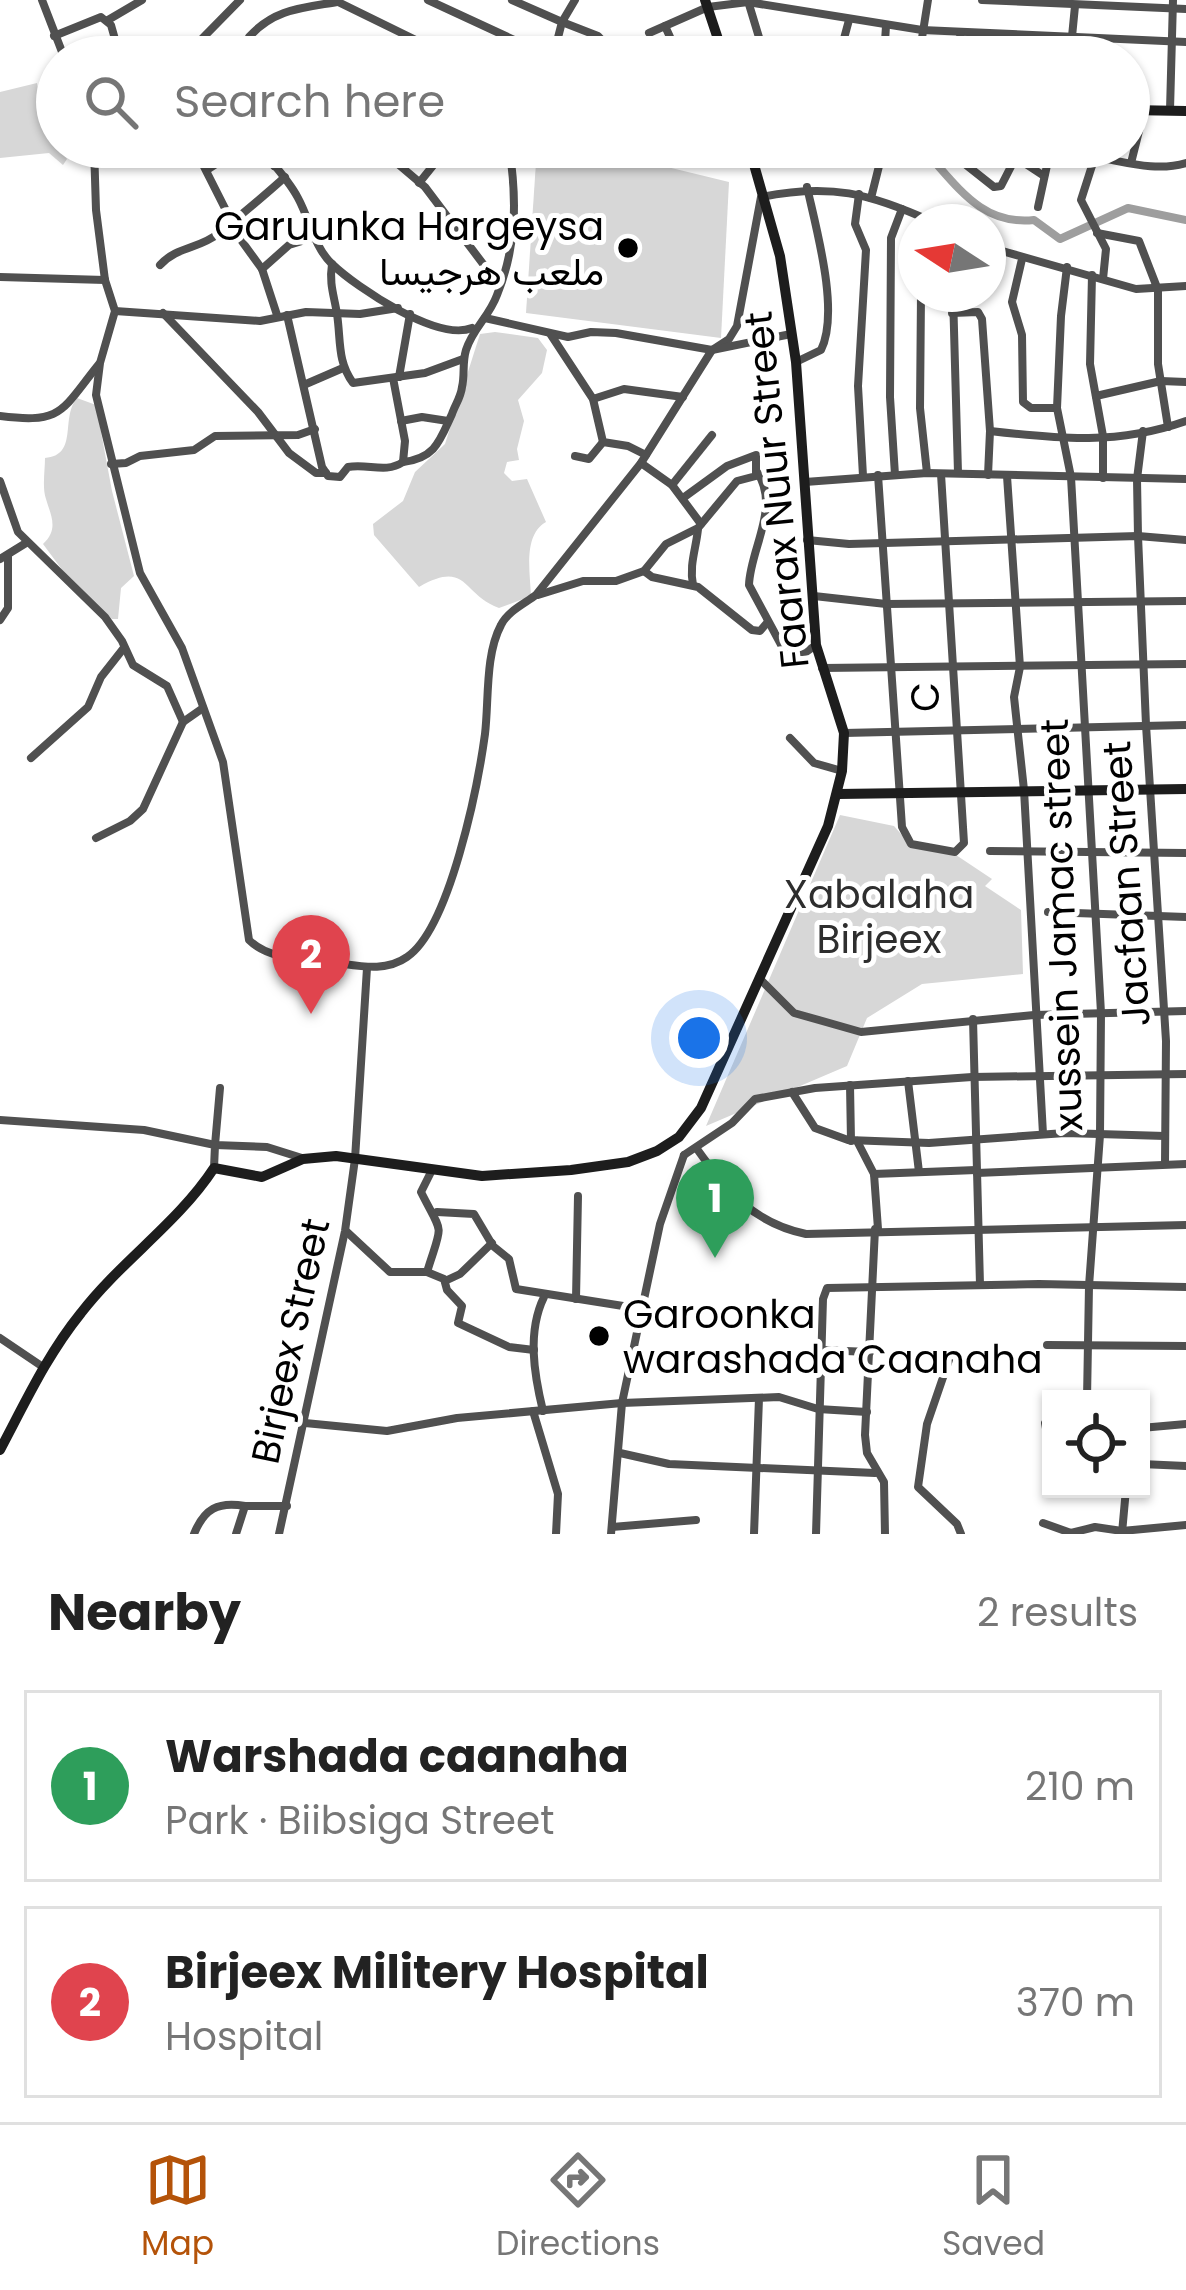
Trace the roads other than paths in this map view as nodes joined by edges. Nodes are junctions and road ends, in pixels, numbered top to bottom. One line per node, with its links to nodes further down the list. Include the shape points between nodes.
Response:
1 (42, 0): 30 (street)
2 (142, 0): 22 (street)
3 (240, 0): 32 (street)
4 (337, 0): 20 (street); 34 (street)
5 (428, 0): 35 (street)
6 (512, 0): 24 (street)
7 (575, 0): 24 (street)
8 (926, 0): 27 (street)
9 (982, 0): 12 (street)
10 (283, 1): 20 (street)
11 (748, 1): 13 (street); 16 (street); 40 (street)
12 (1000, 1): 14 (street)
13 (706, 3): 25 (street); 39 (main road)
14 (1062, 3): 19 (street)
15 (1098, 3): 17 (street); 19 (street)
16 (789, 4): 23 (street)
17 (1144, 4): 18 (street)
18 (1173, 4): 21 (street); 48 (street)
19 (1076, 6): 46 (street)
20 (294, 8): 33 (street)
21 (1186, 9)
22 (108, 20): 30 (street); 31 (street)
23 (849, 20): 26 (street); 41 (street)
24 (562, 22): 36 (street); 37 (street)
25 (664, 26): 29 (street); 38 (street)
26 (886, 26): 27 (street); 42 (street)
27 (922, 30): 28 (street); 43 (street)
28 (961, 32): 44 (street); 45 (street)
29 (650, 33)
30 (54, 36)
31 (113, 36)
32 (205, 36)
33 (250, 36)
34 (408, 36)
35 (504, 36)
36 (558, 36)
37 (598, 36)
38 (669, 36)
39 (717, 36)
40 (759, 36)
41 (845, 36)
42 (885, 36)
43 (921, 36)
44 (960, 36)
45 (1031, 36)
46 (1073, 36)
47 (1150, 41): 48 (street)
48 (1172, 42): 49 (street); 50 (street)
49 (1186, 42)
50 (1169, 110): 51 (main road); 52 (main road)
51 (1150, 111)
52 (1186, 111)
53 (1185, 163): 54 (street)
54 (1150, 164)
55 (95, 168): 91 (street)
56 (210, 168): 68 (street)
57 (276, 168): 70 (street)
58 (402, 168): 71 (street)
59 (431, 168): 71 (street)
60 (512, 168): 92 (street, via 512,253)
61 (754, 168): 74 (main road, Faarax Nuur Street)
62 (878, 168): 75 (street)
63 (971, 168): 64 (street, via 994,187)
64 (1010, 168)
65 (1030, 168): 69 (street)
66 (1046, 168): 69 (street)
67 (1091, 168): 80 (street, via 1081,194)
68 (207, 170): 79 (street)
69 (1044, 176): 77 (street)
70 (285, 177): 79 (street); 81 (street)
71 (419, 183): 92 (street)
72 (807, 188): 73 (street); 74 (street); 109 (street, via 828,331 821,350)
73 (859, 194): 75 (street); 144 (street, via 855,224 866,250 858,386)
74 (761, 197): 106 (main road, Faarax Nuur Street); 107 (street, via 737,326)
75 (871, 198): 76 (street)
76 (898, 207)
77 (1038, 207)
78 (898, 219): 142 (street, via 891,238)
79 (230, 220): 85 (street); 87 (street)
80 (1095, 231): 90 (street, via 1106,249); 94 (street, via 1139,241)
81 (315, 237): 84 (street); 87 (street)
82 (1006, 253): 83 (street)
83 (1022, 259): 86 (street); 119 (street, via 1012,302 1022,334 1023,402)
84 (332, 264): 95 (street); 99 (street)
85 (160, 265)
86 (1067, 267): 88 (street); 119 (street, xussein Jamac street)
87 (262, 268): 102 (street)
88 (1092, 275): 90 (street); 116 (street)
89 (0, 277): 91 (street)
90 (1103, 279): 94 (street)
91 (105, 280): 96 (street)
92 (500, 286): 103 (street)
93 (1186, 286): 94 (street)
94 (1158, 290): 113 (street)
95 (398, 308): 99 (street); 101 (street)
96 (115, 311): 97 (street); 110 (street)
97 (162, 312): 102 (street, via 240,321); 129 (street)
98 (921, 312): 139 (street)
99 (337, 313): 102 (street); 111 (street)
100 (952, 313): 126 (street, via 981,315); 140 (street)
101 (410, 314): 104 (street, via 451,331); 112 (street)
102 (282, 315): 115 (street)
103 (485, 318): 104 (street); 105 (street)
104 (473, 327): 108 (street)
105 (551, 334): 107 (street, via 616,333); 118 (street)
106 (791, 334): 107 (street); 109 (main road, Faarax Nuur Street)
107 (712, 350): 117 (street)
108 (463, 359): 112 (street); 122 (street, via 463,386)
109 (796, 362): 152 (main road, Faarax Nuur Street)
110 (100, 363): 120 (street, via 49,418); 136 (street, via 97,395)
111 (343, 368): 112 (street, via 357,384); 115 (street)
112 (396, 378): 121 (street)
113 (1161, 381): 114 (street); 116 (street); 124 (street)
114 (1186, 382)
115 (306, 384): 125 (street)
116 (1096, 396): 130 (street)
117 (682, 397): 118 (street, via 624,388); 134 (street)
118 (593, 399): 132 (street)
119 (1057, 408): 131 (street, xussein Jamac street)
120 (0, 416)
121 (401, 421): 122 (street); 135 (street)
122 (448, 421): 135 (street, via 434,451)
123 (1186, 421): 124 (street)
124 (1168, 428): 127 (street)
125 (315, 429): 129 (street); 138 (street)
126 (990, 431): 131 (street); 143 (street)
127 (1143, 431): 130 (street); 150 (street, Jacfaan Street)
128 (712, 435): 153 (street)
129 (276, 436): 136 (street, via 215,436 194,450); 138 (street)
130 (1103, 436): 131 (street); 148 (street)
131 (1062, 441): 147 (street, xussein Jamac street)
132 (604, 442): 133 (street, via 589,458); 134 (street)
133 (575, 456)
134 (644, 459): 153 (street); 168 (street)
135 (403, 462): 138 (street)
136 (111, 464): 187 (street, via 140,573 182,648)
137 (757, 472): 155 (street, via 753,454); 156 (street, via 737,481); 177 (street, via 765,518 749,585)
138 (326, 473)
139 (927, 473): 141 (street); 142 (street)
140 (958, 473): 141 (street); 143 (street)
141 (941, 474): 162 (street, C)
142 (895, 475): 145 (street)
143 (988, 475): 146 (street)
144 (863, 476): 145 (street); 152 (street)
145 (878, 476): 164 (street)
146 (1007, 476): 147 (street); 160 (street)
147 (1071, 477): 148 (street); 158 (street, xussein Jamac street)
148 (1103, 478): 150 (street)
149 (1186, 478): 150 (street)
150 (1137, 479): 157 (street, Jacfaan Street)
151 (0, 482): 154 (street)
152 (806, 482): 159 (main road, Faarax Nuur Street)
153 (671, 485): 155 (street)
154 (2, 497): 163 (street)
155 (683, 498): 156 (street)
156 (700, 526): 166 (street, via 666,544); 167 (street, via 689,566)
157 (1138, 536): 158 (street); 161 (street); 171 (street, Jacfaan Street)
158 (1074, 539): 160 (street); 173 (street, xussein Jamac street)
159 (807, 540): 164 (street); 169 (main road, Faarax Nuur Street)
160 (1011, 540): 162 (street); 175 (street)
161 (1186, 540)
162 (946, 542): 164 (street); 172 (street, C)
163 (26, 543): 165 (street); 179 (street, via 105,617)
164 (883, 543): 174 (street)
165 (4, 557): 176 (street, via 8,608)
166 (644, 571): 167 (street); 168 (street)
167 (693, 586): 177 (street, via 752,630)
168 (536, 596): 216 (street, via 501,625 477,779 445,901 404,960)
169 (814, 596): 174 (street); 178 (main road, Faarax Nuur Street)
170 (1186, 601): 171 (street)
171 (1141, 602): 173 (street); 182 (street, Jacfaan Street)
172 (949, 603): 174 (street); 175 (street); 186 (street, C)
173 (1076, 603): 175 (street); 181 (street, xussein Jamac street)
174 (886, 604): 185 (street)
175 (1014, 604): 184 (street)
176 (0, 620)
177 (767, 623): 178 (street, via 785,652)
178 (816, 646): 183 (main road, Faarax Nuur Street)
179 (124, 648): 188 (street, via 133,665 167,686); 197 (street, via 88,707)
180 (1186, 664): 182 (street)
181 (1081, 665): 182 (street); 184 (street); 190 (street, xussein Jamac street)
182 (1143, 666): 191 (street, Jacfaan Street)
183 (820, 668): 185 (street); 194 (main road, Faarax Nuur Street)
184 (1020, 668): 186 (street); 192 (street)
185 (892, 669): 186 (street); 195 (street)
186 (955, 669): 193 (street, C)
187 (203, 708): 188 (street); 216 (street, via 224,762 249,940 274,955)
188 (183, 722): 206 (street, via 143,809)
189 (1186, 724): 191 (street)
190 (1083, 725): 191 (street); 192 (street); 201 (street, xussein Jamac street)
191 (1146, 725): 202 (street, Jacfaan Street)
192 (1018, 730): 193 (street); 200 (street)
193 (955, 732): 195 (street); 203 (street, C)
194 (844, 733): 195 (street); 198 (main road, Faarax Nuur Street)
195 (894, 733): 204 (street)
196 (790, 738): 198 (street, via 814,763)
197 (31, 758)
198 (842, 771): 205 (main road, Faarax Nuur Street)
199 (1186, 789): 202 (main road)
200 (1024, 790): 201 (main road); 203 (main road); 208 (street)
201 (1087, 790): 202 (main road); 211 (street, xussein Jamac street)
202 (1151, 790): 209 (street, Jacfaan Street)
203 (962, 791): 204 (main road); 204 (street, C, via 964,843 955,852 908,842)
204 (897, 792): 205 (main road)
205 (838, 794): 217 (main road, Faarax Nuur Street)
206 (96, 838)
207 (990, 851): 208 (street)
208 (1027, 851): 211 (street); 221 (street)
209 (1157, 851): 210 (street); 211 (street); 214 (street, Jacfaan Street)
210 (1186, 853)
211 (1093, 854): 213 (street, xussein Jamac street)
212 (1048, 912): 213 (street)
213 (1099, 916): 214 (street); 219 (street, xussein Jamac street)
214 (1160, 917): 215 (street); 220 (street, Jacfaan Street)
215 (1186, 917)
216 (367, 968): 244 (street, Birjeex Street)
217 (760, 979): 222 (street, via 794,1013 861,1032); 236 (main road, Faarax Nuur Street)
218 (1186, 1010): 220 (street)
219 (1101, 1012): 220 (street); 221 (street); 223 (street, xussein Jamac street)
220 (1162, 1012): 224 (street, Jacfaan Street)
221 (1034, 1015): 222 (street); 226 (street)
222 (973, 1019): 227 (street)
223 (1099, 1074): 224 (street); 226 (street); 234 (street, xussein Jamac street)
224 (1165, 1074): 225 (street); 235 (street, Jacfaan Street)
225 (1186, 1074)
226 (1040, 1075): 227 (street); 233 (street)
227 (972, 1077): 228 (street); 237 (street)
228 (908, 1081): 229 (street); 239 (street)
229 (850, 1085): 231 (street); 238 (street)
230 (220, 1088): 240 (street)
231 (792, 1093): 238 (street, via 815,1128); 241 (street, via 755,1099)
232 (0, 1120): 240 (street, via 144,1130)
233 (1043, 1134): 234 (street); 237 (street)
234 (1100, 1135): 235 (street); 248 (street, xussein Jamac street)
235 (1166, 1136): 245 (street, Jacfaan Street)
236 (680, 1137): 242 (street); 249 (main road, via 628,1162 571,1170 504,1177)
237 (976, 1139): 239 (street); 250 (street)
238 (854, 1141): 239 (street); 252 (street)
239 (915, 1143): 251 (street)
240 (215, 1145): 243 (street, via 267,1147); 247 (street)
241 (697, 1149): 242 (street); 257 (street, via 732,1197 785,1230)
242 (684, 1155): 269 (street)
243 (303, 1159): 244 (main road); 247 (main road, via 262,1177)
244 (355, 1160): 249 (main road); 259 (street, Birjeex Street)
245 (1165, 1163): 246 (street); 248 (street)
246 (1186, 1164)
247 (214, 1168): 278 (main road, via 82,1311)
248 (1097, 1169): 250 (street); 256 (street, xussein Jamac street)
249 (432, 1170): 254 (street, via 421,1192)
250 (976, 1171): 251 (street); 258 (street)
251 (919, 1172): 252 (street)
252 (874, 1174): 257 (street)
253 (578, 1196): 268 (street)
254 (436, 1212): 260 (street, via 474,1214); 261 (street, via 440,1232)
255 (1186, 1225): 256 (street)
256 (1092, 1226): 258 (street); 265 (street, xussein Jamac street)
257 (877, 1229): 258 (street); 264 (street)
258 (979, 1229): 263 (street)
259 (346, 1231): 261 (street, via 390,1272); 285 (street, Birjeex Street)
260 (492, 1243): 262 (street); 267 (street, via 509,1258 517,1289)
261 (427, 1272): 262 (street)
262 (445, 1281): 274 (street, via 462,1306 458,1323)
263 (980, 1285): 264 (street); 265 (street)
264 (874, 1286): 275 (street, via 824,1291); 276 (street)
265 (1089, 1286): 266 (street); 272 (street, xussein Jamac street)
266 (1186, 1287)
267 (545, 1296): 268 (street); 274 (street)
268 (576, 1299): 269 (street)
269 (642, 1309): 281 (street)
270 (0, 1338): 278 (street)
271 (1048, 1346): 272 (street)
272 (1088, 1346): 273 (street); 279 (street, xussein Jamac street)
273 (1186, 1346)
274 (534, 1350): 283 (street)
275 (821, 1350): 276 (street); 282 (street)
276 (870, 1352): 284 (street)
277 (949, 1360): 311 (street, via 927,1424 918,1487)
278 (43, 1367): 288 (main road)
279 (1087, 1390)
280 (759, 1398): 281 (street); 282 (street); 292 (street)
281 (622, 1403): 283 (street); 289 (street)
282 (818, 1409): 284 (street); 293 (street)
283 (538, 1411): 285 (street, via 387,1431); 307 (street, via 558,1494)
284 (867, 1412): 294 (street, via 867,1454)
285 (305, 1424): 296 (street, Birjeex Street)
286 (1186, 1424): 287 (street)
287 (1150, 1427)
288 (0, 1450)
289 (620, 1453): 292 (street); 302 (street)
290 (1150, 1463): 291 (street)
291 (1186, 1466)
292 (758, 1468): 293 (street); 308 (street)
293 (816, 1472): 294 (street); 309 (street)
294 (876, 1473): 310 (street, via 884,1482)
295 (1125, 1498): 303 (street)
296 (287, 1505): 297 (street); 306 (street, Birjeex Street)
297 (245, 1506): 304 (street, via 212,1508); 305 (street)
298 (696, 1520): 301 (street)
299 (1043, 1523): 303 (street, via 1071,1533)
300 (1186, 1526): 303 (street)
301 (645, 1529): 302 (street)
302 (612, 1530)
303 (1122, 1532)
304 (194, 1534)
305 (236, 1534)
306 (279, 1534)
307 (556, 1534)
308 (754, 1534)
309 (816, 1534)
310 (885, 1534)
311 (961, 1534)

